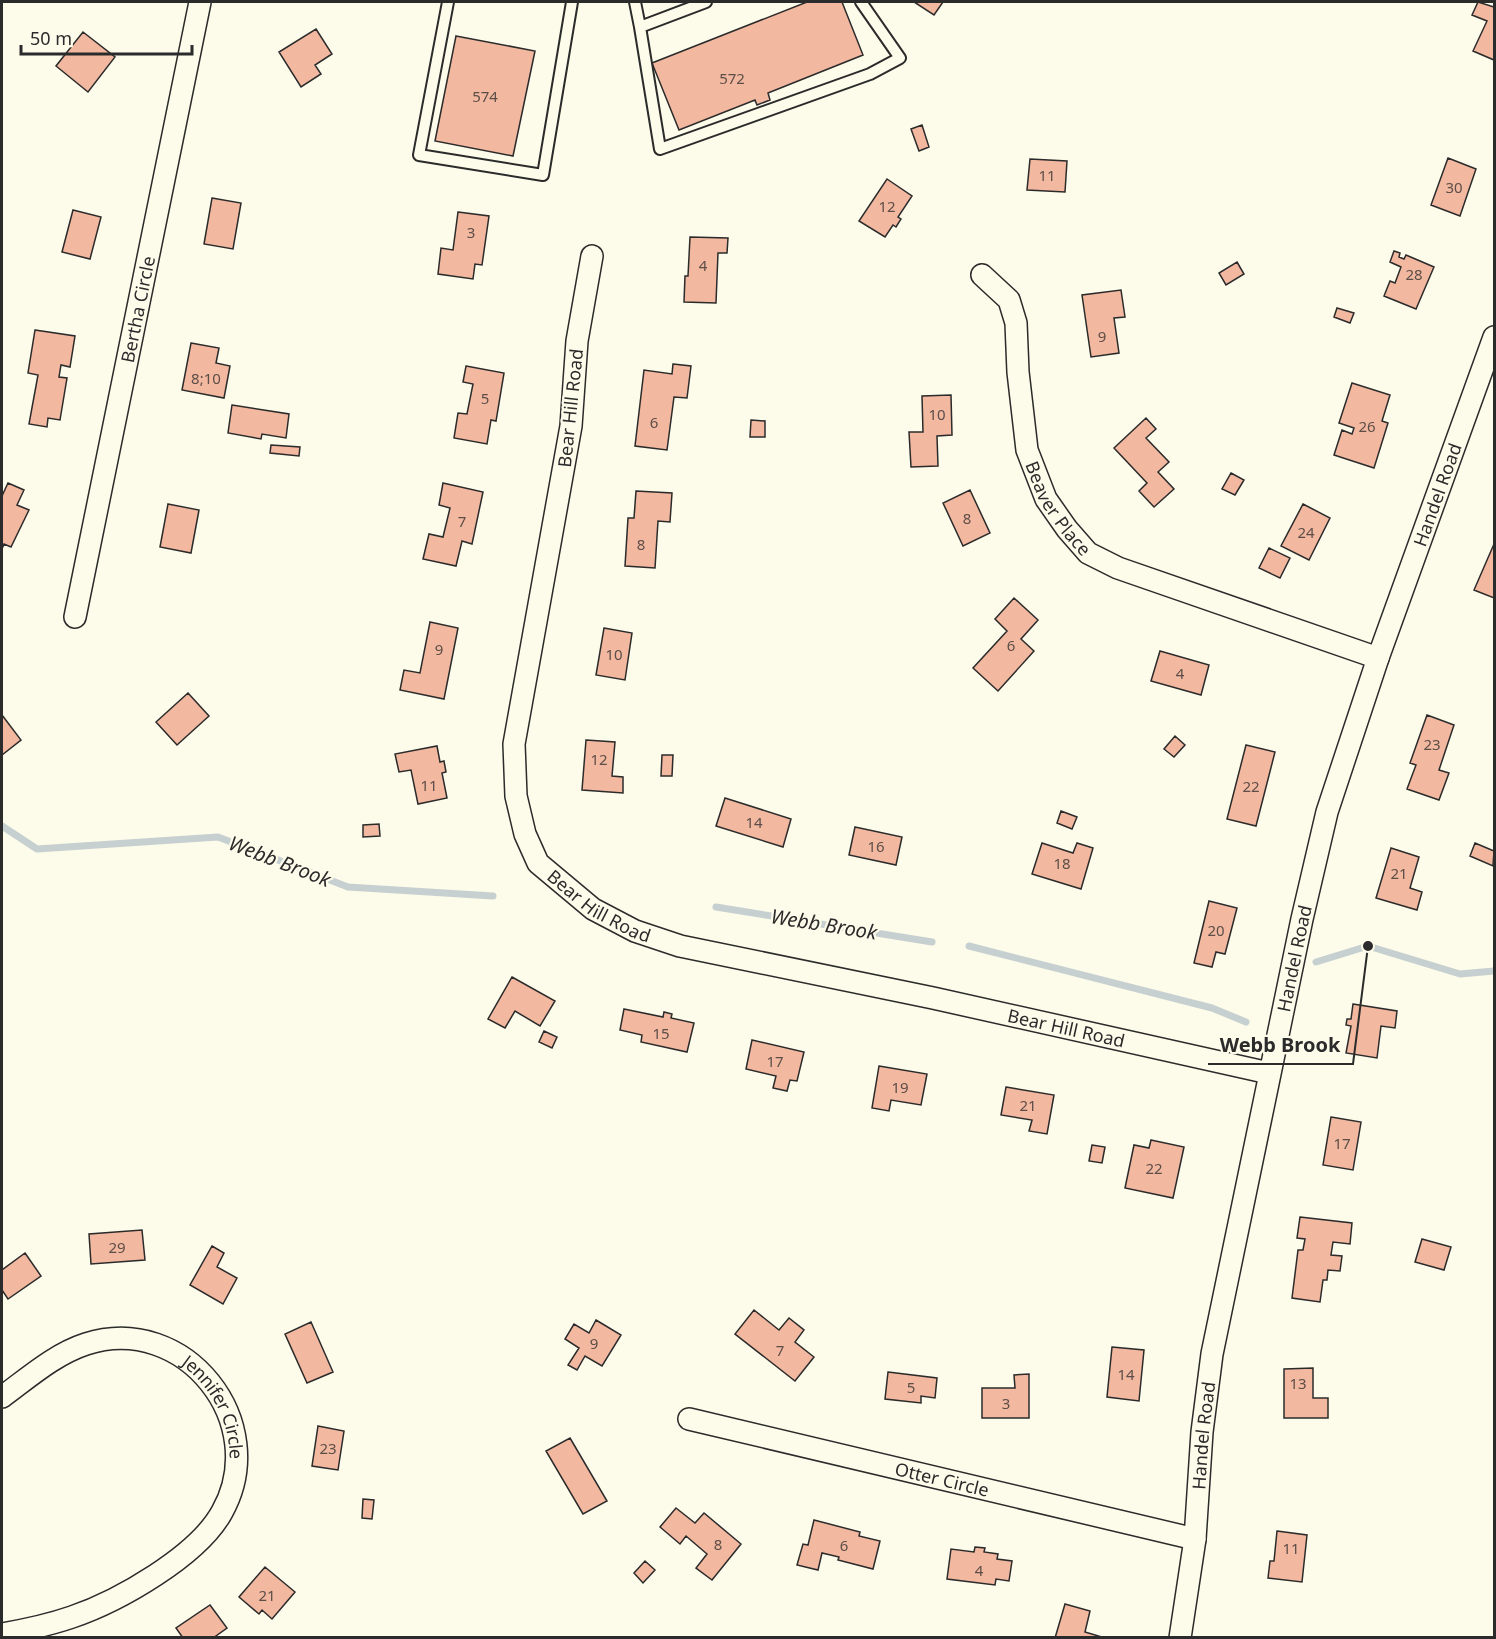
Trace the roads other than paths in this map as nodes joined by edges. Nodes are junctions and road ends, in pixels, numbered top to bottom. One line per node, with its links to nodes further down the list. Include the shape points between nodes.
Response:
1 (200, 2): 11 (street, Bertha Circle)
2 (448, 2): 3 (lane, via 419,155 543,175)
3 (572, 2)
4 (635, 2): 7 (lane)
5 (706, 2): 7 (lane)
6 (861, 2): 7 (lane, via 900,58 870,74 660,149)
7 (640, 27)
8 (592, 256): 13 (street, Bear Hill Road, via 577,341 571,426 514,744 516,796 525,834 538,864 593,909 635,931 681,946)
9 (982, 275): 12 (street, Beaver Place, via 1009,300 1016,323 1027,450 1046,499 1088,553 1118,568)
10 (1494, 337): 12 (street, Handel Road)
11 (75, 617)
12 (1378, 658): 13 (street, Handel Road, via 1327,812)
13 (1269, 1073): 16 (street, Handel Road, via 1212,1354)
14 (2, 1397): 17 (street, Jennifer Circle, via 70,1350 106,1340 143,1341 178,1354 206,1377 226,1406 237,1459 233,1486 223,1511 202,1540 187,1552 115,1598 74,1617)
15 (689, 1419): 16 (street, Otter Circle)
16 (1195, 1539): 18 (street, Handel Road)
17 (2, 1634)
18 (1180, 1638)

